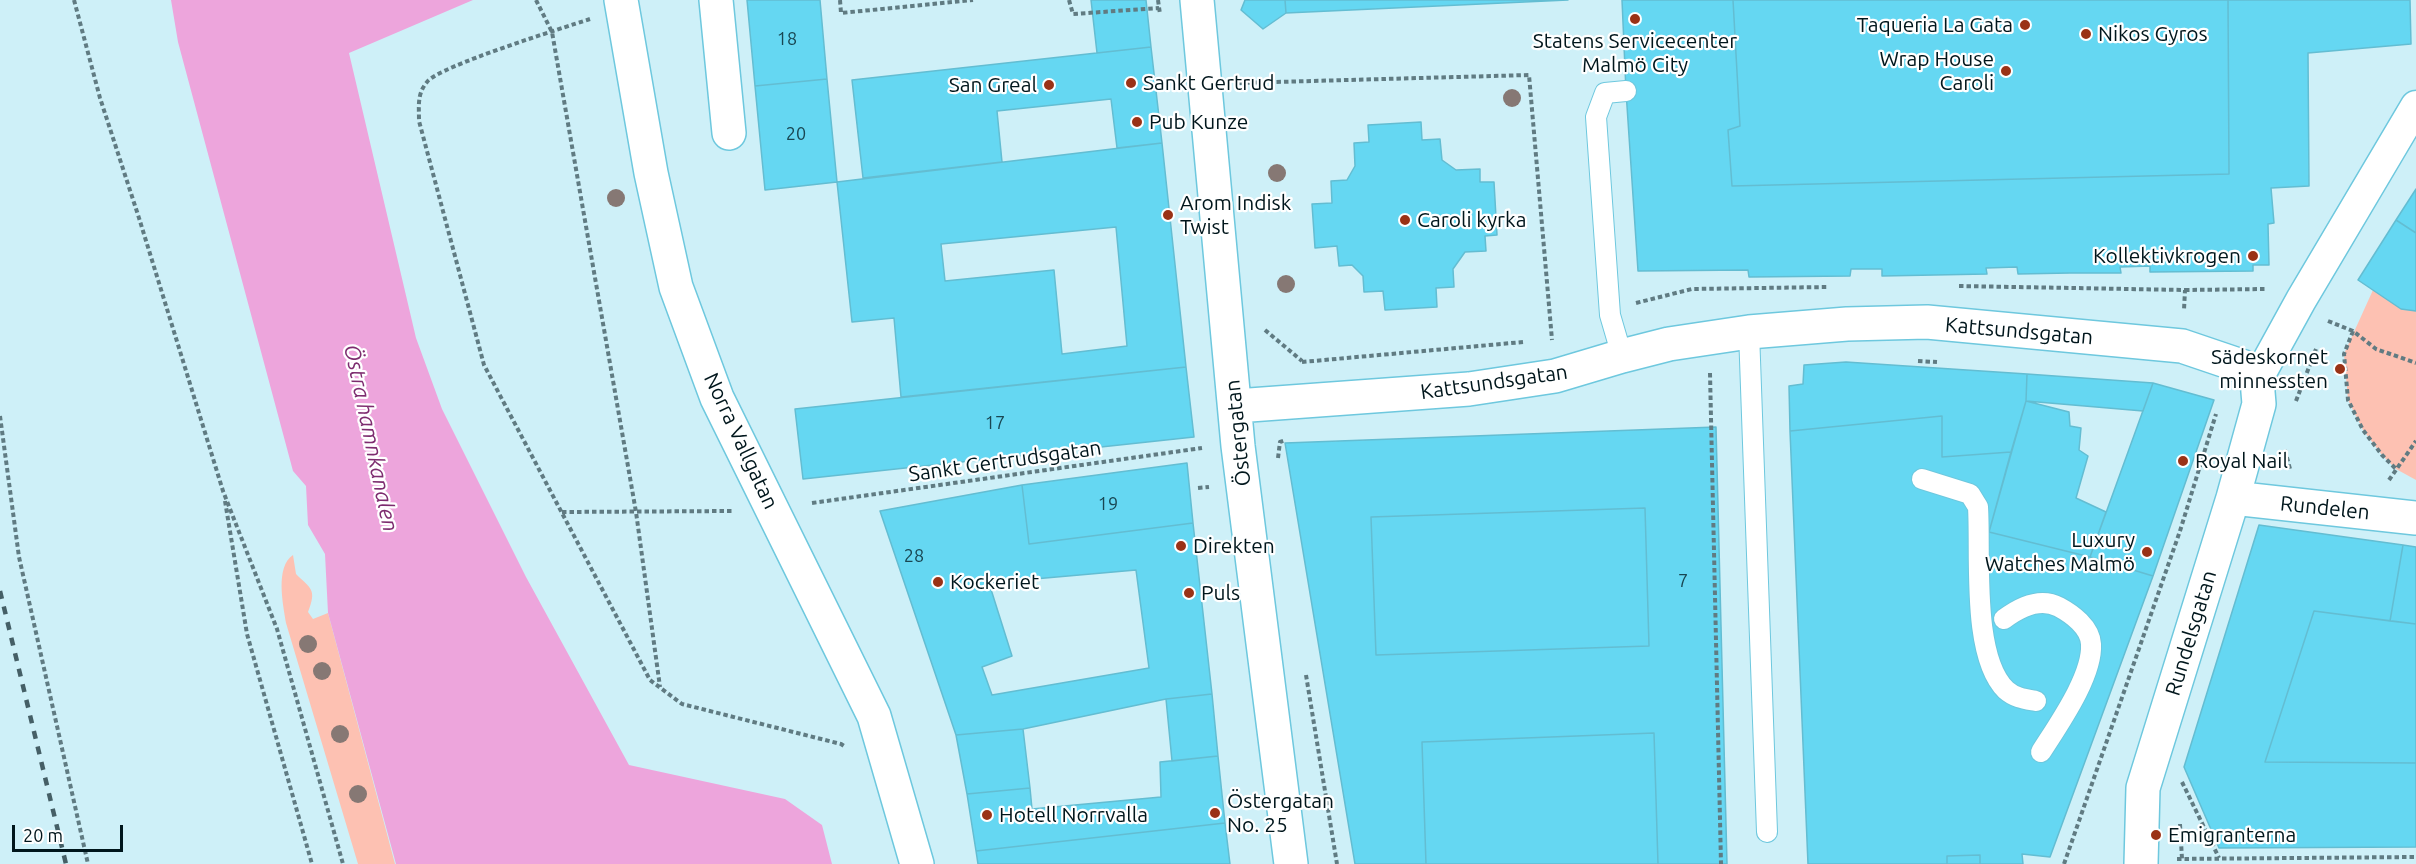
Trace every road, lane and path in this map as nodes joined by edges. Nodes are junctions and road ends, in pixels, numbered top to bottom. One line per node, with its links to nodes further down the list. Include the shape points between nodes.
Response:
1 (74, 0): 43 (path, via 100,98)
2 (536, 0): 11 (path)
3 (621, 0): 63 (street, Norra Vallgatan, via 651,173 676,287 717,398 874,716)
4 (716, 0): 15 (street)
5 (840, 0): 6 (path, via 841,13)
6 (973, 0)
7 (1069, 0): 9 (path, via 1073,14)
8 (1197, 0): 31 (street, Östergatan)
9 (1159, 8)
10 (593, 18): 11 (path)
11 (552, 32): 46 (path, via 428,79 418,96 419,121 484,365); 47 (path)
12 (1231, 84): 28 (path, via 1529,75)
13 (1626, 91): 23 (lane, via 1605,93 1596,117 1610,315)
14 (2416, 106): 17 (street, Rundelsgatan)
15 (729, 133)
16 (2185, 290): 17 (path, via 2259,288)
17 (2301, 300): 29 (street, Rundelsgatan)
18 (1262, 320): 30 (path, via 1265,331 1302,362)
19 (2353, 331): 21 (path, via 2327,321); 26 (path, via 2376,349); 39 (path, via 2344,354 2348,400 2363,430)
20 (1749, 332): 23 (street, Kattsundsgatan, via 1669,344); 27 (lane); 29 (street, Kattsundsgatan, via 1927,322 2182,346 2244,368)
21 (2323, 332)
22 (2319, 342): 32 (path)
23 (1622, 356): 28 (street, Kattsundsgatan)
24 (1910, 360): 25 (path)
25 (1945, 362)
26 (2416, 363)
27 (1750, 364): 56 (lane); 66 (path, via 1710,370)
28 (1555, 376): 30 (street, Kattsundsgatan, via 1469,389)
29 (2258, 392): 44 (street, Rundelsgatan)
30 (1306, 403): 31 (street, Kattsundsgatan); 38 (path, via 1309,431 1280,442)
31 (1236, 406): 64 (street, Östergatan)
32 (2293, 407)
33 (2218, 410): 67 (path)
34 (0, 416): 60 (path, via 24,579)
35 (2416, 441): 39 (path)
36 (1203, 448): 45 (path, Sankt Gertrudsgatan)
37 (2284, 448): 40 (path, via 2290,469)
38 (1277, 461)
39 (2396, 469): 42 (path)
40 (2297, 474)
41 (1922, 479): 53 (lane, via 1970,494 1978,507 1981,621 1990,665 2006,690 2019,698)
42 (2384, 486)
43 (223, 491): 61 (path, via 247,634); 62 (path, via 277,629)
44 (2233, 498): 49 (street, Rundelen); 59 (street, Rundelsgatan, via 2143,788)
45 (812, 503)
46 (562, 512): 47 (path); 52 (path, via 650,680)
47 (636, 512): 48 (path); 52 (path)
48 (740, 512)
49 (2416, 518)
50 (2004, 619): 55 (lane, via 2021,606 2049,602 2077,617 2091,642 2086,675)
51 (1305, 667): 65 (path)
52 (660, 687): 54 (path, via 682,705 841,744)
53 (2036, 700)
54 (847, 749)
55 (2041, 752)
56 (1767, 832)
57 (2247, 857): 58 (path); 59 (path); 68 (path)
58 (2416, 857)
59 (2141, 862)
60 (88, 864)
61 (312, 864)
62 (343, 864)
63 (917, 864)
64 (1291, 864)
65 (1336, 864)
66 (1721, 864)
67 (2064, 864)
68 (2247, 864)

